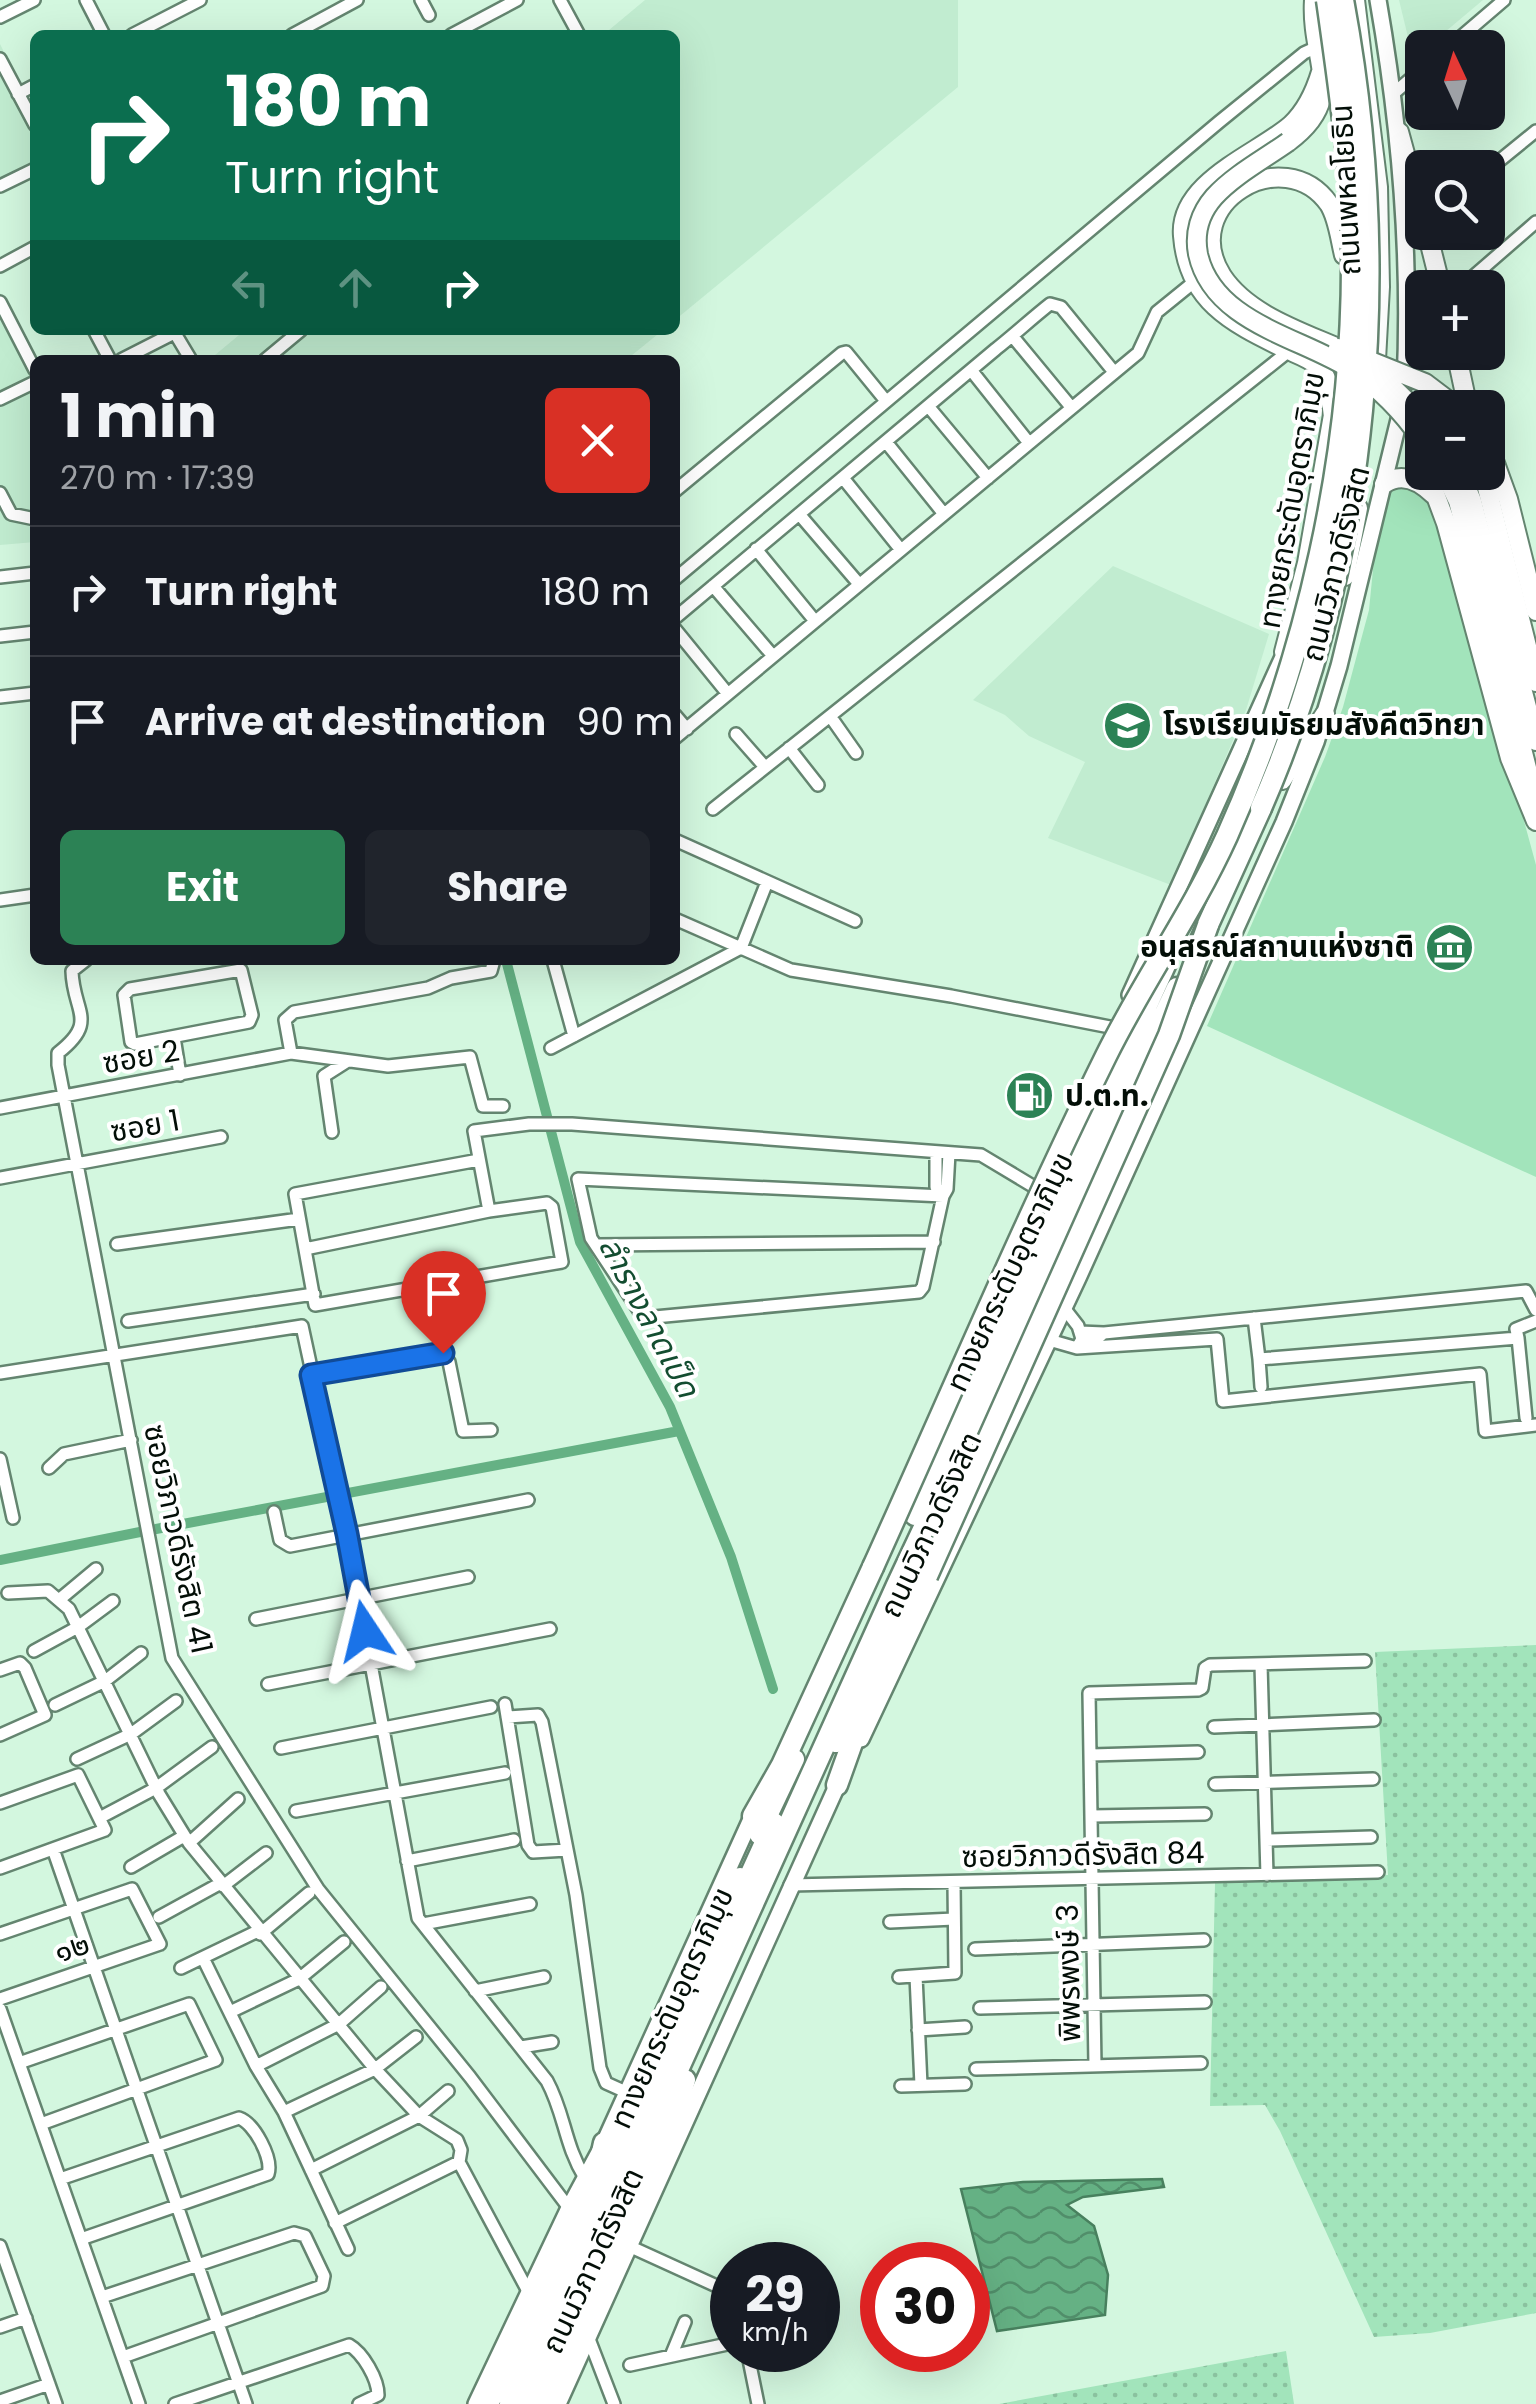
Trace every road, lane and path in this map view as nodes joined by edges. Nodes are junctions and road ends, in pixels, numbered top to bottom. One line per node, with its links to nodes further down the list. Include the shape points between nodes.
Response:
1 (34, 0): 15 (street)
2 (86, 0): 16 (street)
3 (200, 0): 17 (street)
4 (357, 0): 18 (street)
5 (421, 0): 14 (street)
6 (516, 0): 19 (street)
7 (560, 0): 20 (street)
8 (1315, 0): 22 (main road); 38 (main road, ถนนพหลโยธิน, via 1336,88)
9 (1327, 0): 117 (highway, ทางยกระดับอุตราภิมุข, bridge, via 1352,258 1340,434 1313,580 1274,720)
10 (1343, 0): 120 (highway, ทางยกระดับอุตราภิมุข, bridge, via 1369,230 1366,373 1353,478 1332,589 1296,718)
11 (1355, 0): 53 (main road, ถนนพหลโยธิน, via 1378,187)
12 (1378, 0): 28 (main road, ถนนพหลโยธิน)
13 (1499, 2): 21 (street)
14 (429, 15)
15 (0, 17)
16 (101, 30)
17 (142, 30)
18 (301, 30)
19 (460, 30)
20 (576, 30)
21 (1468, 30)
22 (1317, 47): 24 (main road); 58 (street)
23 (0, 59): 27 (street)
24 (1322, 72): 41 (main road, via 1292,124 1211,178 1192,202 1182,228); 62 (main road, bridge, via 1324,94 1306,129 1213,198 1200,220 1200,260 1224,299 1351,370)
25 (1405, 84): 28 (street)
26 (30, 88): 27 (street)
27 (18, 94): 29 (street)
28 (1393, 94): 31 (main road, ถนนพหลโยธิน)
29 (30, 116)
30 (1536, 131): 33 (street)
31 (1399, 132): 32 (main road, ถนนพหลโยธิน); 67 (main road, ถนนวิภาวดีรังสิต, via 1407,348 1405,393)
32 (1405, 154)
33 (1505, 156)
34 (30, 172): 35 (street)
35 (0, 186)
36 (1536, 222): 40 (street)
37 (30, 250): 39 (street)
38 (1344, 255): 46 (main road, via 1326,200 1291,180 1257,180 1225,202 1211,227 1214,258 1234,290 1263,312); 61 (main road, ถนนวิภาวดีรังสิต)
39 (0, 266)
40 (1481, 270)
41 (1194, 282): 47 (main road, via 1241,328); 52 (street, via 1157,312 1138,353)
42 (0, 302): 50 (street)
43 (166, 335): 48 (street)
44 (295, 335): 49 (street)
45 (1014, 338): 51 (street); 52 (street, via 1056,304); 60 (street)
46 (1338, 348): 55 (main road, bridge); 56 (main road, bridge)
47 (1288, 350): 61 (main road, via 1324,374); 99 (street)
48 (130, 355)
49 (271, 355)
50 (30, 360)
51 (971, 370): 59 (street); 64 (street)
52 (1114, 372): 60 (street)
53 (1375, 378): 108 (main road, ถนนวิภาวดีรังสิต, via 1339,605)
54 (30, 385): 57 (street)
55 (1434, 390)
56 (1405, 399)
57 (0, 400)
58 (886, 401): 68 (street, via 842,352); 82 (street)
59 (928, 406): 63 (street); 66 (street)
60 (1071, 408): 64 (street)
61 (1333, 417): 93 (main road, ถนนวิภาวดีรังสิต)
62 (1405, 420)
63 (886, 442): 65 (street); 77 (street)
64 (1029, 443): 66 (street)
65 (843, 478): 76 (street); 80 (street)
66 (988, 478): 77 (street)
67 (1384, 484): 75 (main road, via 1410,479); 98 (main road, ถนนวิภาวดีรังสิต)
68 (680, 487)
69 (1434, 490): 75 (main road)
70 (1453, 490): 104 (main road)
71 (1467, 490): 104 (main road)
72 (1488, 490): 94 (main road)
73 (1505, 490): 86 (main road)
74 (0, 494): 78 (street, via 12,514)
75 (1438, 499): 112 (main road, via 1510,758)
76 (798, 514): 79 (street); 84 (street)
77 (944, 514): 80 (street)
78 (30, 518)
79 (756, 549): 85 (street); 88 (street)
80 (900, 550): 84 (street)
81 (30, 574): 83 (street)
82 (680, 575)
83 (0, 577)
84 (859, 584): 88 (street)
85 (713, 586): 87 (street); 92 (street)
86 (1536, 611)
87 (680, 614)
88 (814, 621): 92 (street)
89 (30, 633): 91 (street)
90 (680, 634): 96 (street)
91 (0, 636)
92 (774, 656): 96 (street)
93 (1283, 657): 127 (main road, ถนนวิภาวดีรังสิต); 133 (main road, ถนนวิภาวดีรังสิต, via 1257,748)
94 (1536, 682)
95 (30, 694): 97 (street)
96 (728, 694): 101 (street)
97 (0, 697)
98 (1325, 714): 108 (main road); 154 (main road, ถนนวิภาวดีรังสิต, via 1269,857)
99 (830, 716): 105 (street); 106 (street)
100 (680, 721): 101 (street)
101 (686, 729): 102 (street)
102 (680, 734)
103 (736, 734): 107 (street)
104 (1530, 735): 110 (main road)
105 (790, 748): 107 (street); 109 (street)
106 (856, 753)
107 (765, 767): 111 (street)
108 (1282, 780): 280 (main road, ถนนวิภาวดีรังสิต)
109 (818, 785)
110 (1536, 803)
111 (712, 809)
112 (1536, 821)
113 (680, 845): 114 (street)
114 (767, 882): 119 (street); 121 (street)
115 (30, 896): 116 (street)
116 (0, 900)
117 (1187, 918): 219 (highway, bridge, via 1108,1052); 330 (highway, ทางยกระดับอุตราภิมุข, bridge)
118 (680, 921): 121 (street)
119 (854, 921)
120 (1208, 925): 211 (highway, bridge, via 1169,1034); 331 (highway, ทางยกระดับอุตราภิมุข, bridge, via 889,1603)
121 (741, 948): 128 (street, via 791,970); 129 (street)
122 (80, 965): 136 (street, ซอยวิภาวดีรังสิต 41, via 72,971 81,1028 57,1056)
123 (458, 965): 126 (street)
124 (492, 965): 126 (street)
125 (554, 965): 129 (street)
126 (460, 976): 132 (street, via 294,1012 285,1020)
127 (1123, 1010): 128 (main road, ถนนวิภาวดีรังสิต); 133 (main road)
128 (1115, 1028): 145 (main road, ถนนวิภาวดีรังสิต)
129 (574, 1036): 131 (street)
130 (174, 1037): 130 (street, via 249,1022 241,970 126,992 131,1042); 135 (street)
131 (552, 1048)
132 (290, 1053): 134 (street); 135 (street, ซอย 2)
133 (1117, 1058): 240 (main road, ถนนวิภาวดีรังสิต)
134 (346, 1062): 137 (street, via 388,1066 470,1057 483,1106); 139 (street, via 324,1076)
135 (180, 1075): 136 (street, ซอย 2)
136 (63, 1097): 138 (street, ซอย 2); 143 (street, ซอยวิภาวดีรังสิต 41)
137 (504, 1106)
138 (0, 1108)
139 (332, 1132)
140 (220, 1137): 143 (street, ซอย 1)
141 (942, 1152): 142 (street, via 597,1126 501,1126 474,1131); 145 (street, via 981,1156); 146 (street)
142 (480, 1160): 147 (street); 148 (street, via 295,1194)
143 (78, 1163): 144 (street, ซอย 1); 162 (street, ซอยวิภาวดีรังสิต 41)
144 (0, 1178)
145 (1036, 1188): 219 (main road, ถนนวิภาวดีรังสิต)
146 (943, 1196): 149 (street); 151 (street, via 578,1178)
147 (489, 1211): 152 (street); 153 (street, via 547,1203 562,1262 316,1304)
148 (299, 1218): 150 (street); 152 (street)
149 (934, 1242): 151 (street); 151 (street, via 919,1292 644,1318)
150 (117, 1244)
151 (596, 1245)
152 (305, 1249): 153 (street)
153 (314, 1294): 158 (street)
154 (1064, 1308): 160 (main road, ถนนวิภาวดีรังสิต); 161 (street)
155 (1536, 1310): 156 (street, via 1526,1290)
156 (1254, 1318): 161 (street); 163 (street)
157 (1536, 1320): 159 (street, via 1516,1329)
158 (128, 1322)
159 (1518, 1338): 163 (street); 167 (street)
160 (1049, 1340): 161 (street); 211 (main road, ถนนวิภาวดีรังสิต)
161 (1079, 1340): 167 (street, via 1217,1339 1222,1402 1480,1374 1486,1432)
162 (114, 1354): 164 (street); 165 (street, via 302,1326); 169 (street, ซอยวิภาวดีรังสิต 41)
163 (1259, 1359): 166 (street)
164 (0, 1373)
165 (311, 1375): 168 (street, via 443,1353 462,1431); 175 (street)
166 (1262, 1386)
167 (1531, 1421)
168 (491, 1430)
169 (131, 1440): 171 (street, via 64,1454); 299 (street, ซอยวิภาวดีรังสิต 41, via 172,1658 318,1889)
170 (0, 1459): 174 (street)
171 (49, 1468)
172 (528, 1500): 175 (street)
173 (274, 1512): 175 (street, via 280,1540 290,1546)
174 (13, 1518)
175 (347, 1534): 179 (street)
176 (96, 1568): 180 (street)
177 (468, 1577): 179 (street)
178 (8, 1593): 180 (street, via 48,1591)
179 (359, 1598): 182 (street); 188 (street)
180 (60, 1599): 183 (street)
181 (114, 1600): 183 (street)
182 (256, 1619)
183 (78, 1627): 185 (street); 191 (street)
184 (550, 1629): 188 (street)
185 (34, 1650)
186 (141, 1653): 191 (street)
187 (1365, 1661): 189 (street)
188 (371, 1664): 192 (street); 199 (street)
189 (1261, 1665): 197 (street); 205 (street, พิพรพงษ์ 3, via 1210,1666 1198,1690 1089,1693)
190 (0, 1670): 201 (street, via 20,1663 45,1715)
191 (105, 1681): 194 (street); 200 (street)
192 (268, 1684)
193 (176, 1701): 200 (street)
194 (54, 1705)
195 (491, 1707): 199 (street)
196 (1374, 1720): 197 (street)
197 (1263, 1724): 198 (street); 209 (street)
198 (1214, 1726)
199 (383, 1728): 203 (street); 213 (street)
200 (131, 1734): 206 (street); 212 (street)
201 (0, 1735)
202 (212, 1747): 212 (street)
203 (281, 1748)
204 (1198, 1752): 205 (street)
205 (1091, 1755): 220 (street, พิพรพงษ์ 3)
206 (77, 1759)
207 (505, 1773): 213 (street)
208 (1373, 1779): 209 (street)
209 (1265, 1782): 210 (street); 224 (street)
210 (1215, 1784)
211 (836, 1785): 236 (main road, ถนนวิภาวดีรังสิต)
212 (156, 1788): 218 (street); 222 (street)
213 (395, 1794): 216 (street); 228 (street)
214 (238, 1799): 222 (street)
215 (0, 1803): 225 (street, via 78,1775 105,1830)
216 (296, 1811)
217 (1205, 1814): 220 (street)
218 (105, 1815)
219 (753, 1816): 254 (main road, ถนนวิภาวดีรังสิต)
220 (1092, 1816): 233 (street, พิพรพงษ์ 3)
221 (1372, 1836): 224 (street)
222 (186, 1840): 229 (street); 235 (street)
223 (514, 1840): 228 (street)
224 (1267, 1840): 232 (street)
225 (53, 1849): 230 (street); 239 (street)
226 (567, 1850): 226 (street, via 533,1852 528,1845 506,1710 540,1718); 286 (street, via 600,2068 606,2083)
227 (266, 1853): 235 (street)
228 (408, 1860): 244 (street)
229 (131, 1867)
230 (0, 1868)
231 (1378, 1872): 232 (street, ซอยวิภาวดีรังสิต 84)
232 (1267, 1875): 233 (street, ซอยวิภาวดีรังสิต 84)
233 (1093, 1879): 234 (street, ซอยวิภาวดีรังสิต 84); 249 (street, พิพรพงษ์ 3)
234 (954, 1883): 236 (street, ซอยวิภาวดีรังสิต 84); 242 (street)
235 (222, 1884): 241 (street); 245 (street)
236 (790, 1884): 287 (main road, ถนนวิภาวดีรังสิต)
237 (308, 1893): 245 (street)
238 (530, 1904): 244 (street)
239 (73, 1908): 246 (street); 252 (street); 252 (street, ๑๒, via 132,1888 160,1944)
240 (722, 1912): 254 (main road); 329 (main road, ถนนวิภาวดีรังสิต)
241 (160, 1917)
242 (954, 1919): 243 (street); 255 (street, via 955,1973)
243 (890, 1922)
244 (423, 1924): 260 (street)
245 (260, 1932): 251 (street); 258 (street)
246 (0, 1934)
247 (1204, 1940): 249 (street)
248 (344, 1942): 258 (street)
249 (1094, 1944): 250 (street); 263 (street, พิพรพงษ์ 3)
250 (975, 1949)
251 (203, 1958): 253 (street); 266 (street)
252 (94, 1967): 261 (street, ๑๒); 269 (street)
253 (181, 1968)
254 (679, 1975): 286 (main road, ถนนวิภาวดีรังสิต)
255 (916, 1976): 256 (street); 270 (street)
256 (899, 1977)
257 (544, 1978): 260 (street)
258 (300, 1979): 266 (street); 267 (street)
259 (381, 1987): 267 (street)
260 (476, 1991): 273 (street)
261 (0, 1999)
262 (1205, 2002): 263 (street)
263 (1094, 2006): 265 (street); 277 (street, พิพรพงษ์ 3)
264 (0, 2008): 274 (street)
265 (980, 2008)
266 (230, 2012): 276 (street)
267 (339, 2024): 276 (street); 278 (street)
268 (964, 2027): 270 (street)
269 (115, 2030): 274 (street); 284 (street); 284 (street, via 188,2004 216,2060)
270 (918, 2030): 282 (street)
271 (416, 2038): 278 (street)
272 (552, 2042): 273 (street)
273 (521, 2047): 297 (street, via 557,2098 568,2149)
274 (19, 2063): 290 (street)
275 (1201, 2063): 277 (street)
276 (256, 2066): 288 (street)
277 (1095, 2066): 279 (street)
278 (375, 2069): 288 (street); 289 (street)
279 (976, 2069)
280 (688, 2072): 293 (highway); 332 (main road, ถนนวิภาวดีรังสิต)
281 (965, 2084): 282 (street)
282 (921, 2085): 283 (street)
283 (901, 2086)
284 (136, 2090): 290 (street); 292 (street)
285 (448, 2091): 289 (street)
286 (626, 2092): 291 (main road, ถนนวิภาวดีรังสิต)
287 (691, 2108): 293 (highway); 302 (main road, ถนนวิภาวดีรังสิต)
288 (284, 2112): 295 (street)
289 (419, 2116): 294 (street, via 457,2140); 295 (street)
290 (41, 2124): 296 (street)
291 (604, 2143): 297 (main road, ถนนวิภาวดีรังสิต); 308 (highway, via 596,2180)
292 (156, 2146): 296 (street); 298 (street); 298 (street, via 244,2118 270,2162 268,2174)
293 (662, 2152): 333 (highway)
294 (459, 2162): 300 (street); 308 (street)
295 (311, 2170): 300 (street)
296 (60, 2178): 301 (street)
297 (585, 2178): 299 (main road, ถนนวิภาวดีรังสิต)
298 (177, 2206): 301 (street); 305 (street)
299 (570, 2208): 308 (main road, ถนนวิภาวดีรังสิต)
300 (335, 2223): 304 (street)
301 (81, 2239): 307 (street)
302 (630, 2246): 306 (street); 313 (main road, ถนนวิภาวดีรังสิต)
303 (1, 2250): 309 (street)
304 (348, 2250)
305 (197, 2264): 307 (street); 311 (street); 311 (street, via 300,2233 324,2276 322,2286)
306 (710, 2283)
307 (102, 2297): 316 (street)
308 (532, 2299): 327 (main road, ถนนวิภาวดีรังสิต); 328 (highway)
309 (26, 2318): 312 (street); 320 (street)
310 (685, 2322): 315 (street)
311 (218, 2324): 316 (street); 319 (street)
312 (0, 2326)
313 (589, 2339): 334 (main road, ถนนวิภาวดีรังสิต); 335 (street)
314 (710, 2348): 315 (street)
315 (671, 2356): 317 (street)
316 (122, 2357): 323 (street)
317 (630, 2364)
318 (752, 2372): 336 (street)
319 (238, 2382): 324 (street); 325 (street); 326 (street, via 349,2345 378,2387 378,2395)
320 (49, 2384): 321 (street); 322 (street)
321 (0, 2401)
322 (56, 2404)
323 (139, 2404)
324 (175, 2404)
325 (246, 2404)
326 (359, 2404)
327 (476, 2404)
328 (488, 2404)
329 (500, 2404)
330 (510, 2404)
331 (527, 2404)
332 (537, 2404)
333 (547, 2404)
334 (558, 2404)
335 (614, 2404)
336 (758, 2404)

